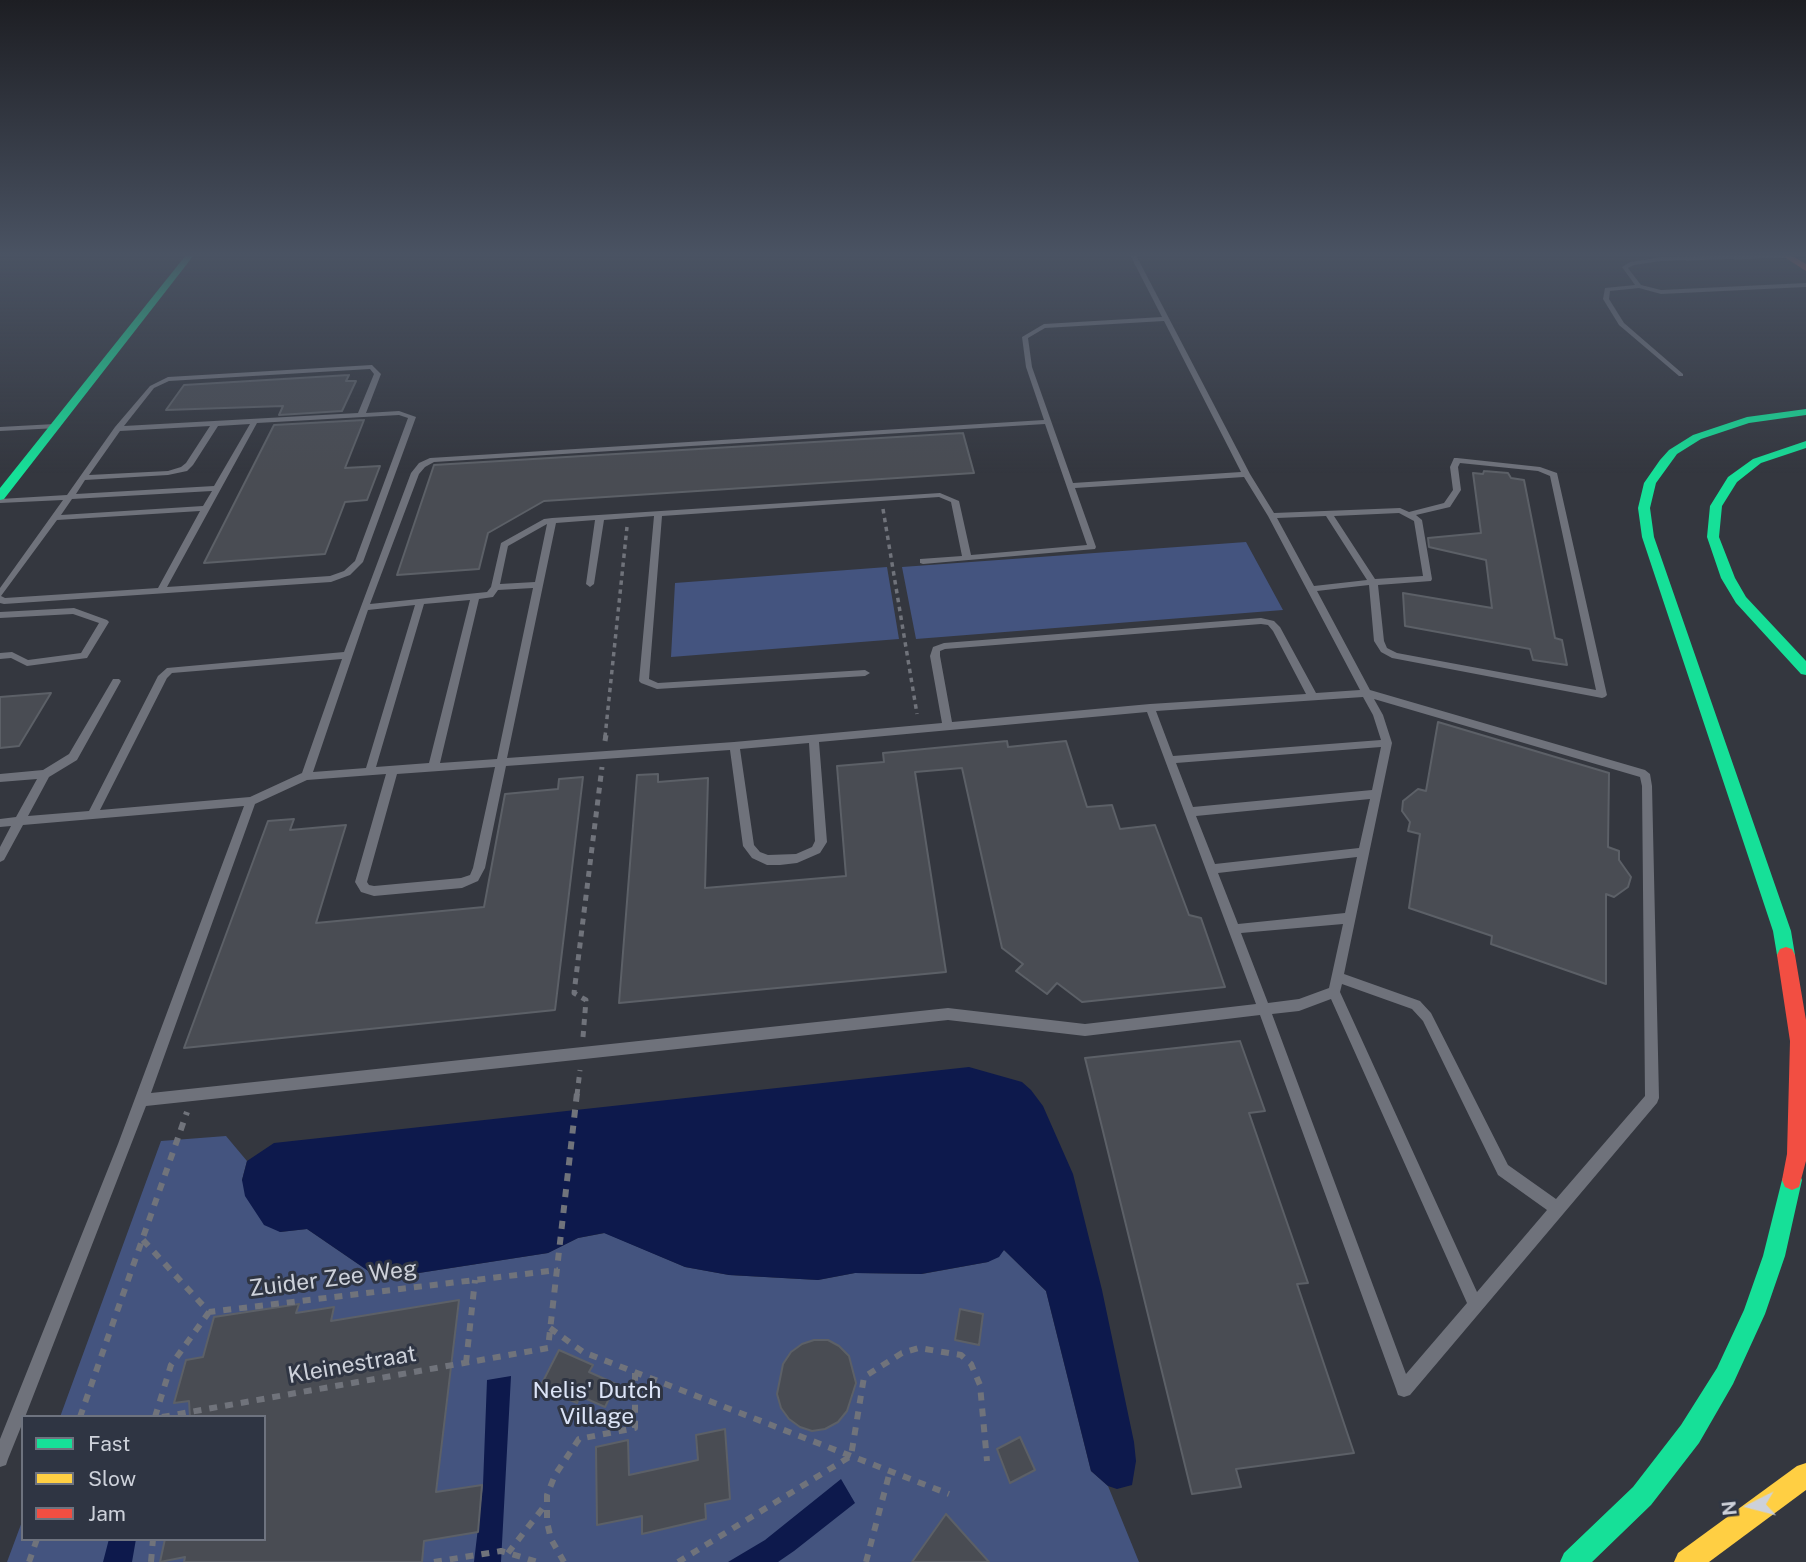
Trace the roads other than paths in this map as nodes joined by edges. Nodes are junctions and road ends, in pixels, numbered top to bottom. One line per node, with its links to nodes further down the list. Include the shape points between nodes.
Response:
1 (132, 328): 11 (main road)
2 (1041, 328): 9 (lane, via 1025,337 1029,368)
3 (1172, 328): 15 (lane)
4 (1625, 328): 5 (lane)
5 (1681, 375)
6 (1806, 412): 82 (main road, via 1746,420 1697,437 1664,462 1646,496 1648,537 1782,931 1800,1041 1797,1154 1774,1256 1725,1377 1690,1434 1642,1496)
7 (360, 415): 8 (lane); 13 (lane, via 378,374 372,367 168,379 152,387); 37 (lane, via 412,417 359,562 347,573 331,579)
8 (255, 421): 10 (lane); 18 (lane)
9 (1048, 422): 17 (lane); 41 (lane, via 433,460 415,473)
10 (215, 424): 13 (lane); 16 (lane, via 184,469)
11 (55, 426): 12 (lane); 19 (main road)
12 (0, 429)
13 (118, 429): 16 (lane)
14 (1806, 444): 45 (main road, via 1757,461 1732,480 1716,506 1713,537 1741,600)
15 (1247, 474): 17 (lane); 26 (lane)
16 (82, 478): 20 (lane)
17 (1070, 486): 30 (lane, via 1092,547)
18 (217, 488): 20 (lane); 22 (lane)
19 (0, 495)
20 (68, 498): 21 (lane); 28 (lane)
21 (0, 501)
22 (206, 508): 28 (lane); 37 (lane)
23 (658, 513): 27 (lane); 30 (lane, via 940,495 955,501); 46 (lane, via 644,681 657,686)
24 (1328, 513): 25 (lane, via 1400,510); 26 (lane); 32 (lane)
25 (1411, 514): 32 (lane, via 1418,520 1428,579); 32 (lane, via 1447,505 1457,490 1457,460 1540,469 1554,475 1602,695 1395,656 1379,642)
26 (1272, 516): 36 (lane)
27 (600, 517): 29 (lane); 33 (lane)
28 (54, 518): 38 (lane)
29 (552, 520): 34 (lane); 35 (lane, via 504,545)
30 (967, 558): 31 (lane)
31 (923, 561)
32 (1373, 582): 36 (lane)
33 (590, 584)
34 (538, 585): 35 (lane); 56 (lane)
35 (495, 587): 39 (lane, via 489,595)
36 (1311, 589): 48 (lane)
37 (160, 590): 38 (lane, via 4,601)
38 (0, 596)
39 (475, 598): 40 (lane); 57 (lane)
40 (420, 603): 41 (lane); 59 (lane)
41 (364, 607): 43 (lane)
42 (0, 615): 44 (lane, via 74,611 104,622 84,656 27,663 12,655)
43 (348, 655): 61 (lane); 66 (lane, via 170,670)
44 (0, 656)
45 (1806, 670)
46 (864, 673)
47 (116, 681): 60 (lane, via 73,757)
48 (1367, 693): 49 (lane); 53 (lane); 78 (lane, via 1645,774 1652,1098)
49 (1313, 697): 50 (lane); 51 (lane, via 1278,629 1261,621 978,643 936,649)
50 (1150, 708): 51 (lane); 55 (lane)
51 (948, 726): 52 (lane)
52 (814, 739): 54 (lane); 54 (lane, via 821,842 816,850 780,860 767,860 749,846)
53 (1387, 743): 55 (lane); 63 (lane)
54 (734, 746): 56 (lane)
55 (1169, 760): 65 (lane)
56 (501, 761): 57 (lane); 58 (lane, via 474,878 374,891 361,882)
57 (434, 766): 58 (lane)
58 (393, 769): 59 (lane)
59 (370, 771): 61 (lane)
60 (45, 774): 62 (lane); 67 (lane)
61 (306, 776): 64 (lane)
62 (0, 778)
63 (1376, 794): 65 (lane); 69 (lane)
64 (251, 801): 66 (lane); 77 (lane)
65 (1189, 812): 71 (lane)
66 (93, 814): 67 (lane)
67 (17, 822): 68 (lane); 70 (lane)
68 (0, 823)
69 (1364, 852): 71 (lane); 72 (lane)
70 (0, 857)
71 (1211, 869): 73 (lane)
72 (1350, 918): 73 (lane); 74 (lane)
73 (1234, 929): 76 (lane)
74 (1337, 977): 75 (lane); 78 (lane, via 1416,1004 1427,1017 1503,1170)
75 (1334, 992): 76 (lane, via 1298,1005); 79 (lane)
76 (1264, 1009): 77 (lane, via 1085,1030 948,1014); 79 (lane, via 1404,1389)
77 (141, 1100): 80 (lane)
78 (1558, 1209): 79 (lane)
79 (1475, 1304)
80 (0, 1459)
81 (1806, 1475): 83 (main road)
82 (1573, 1562)
83 (1687, 1562)

